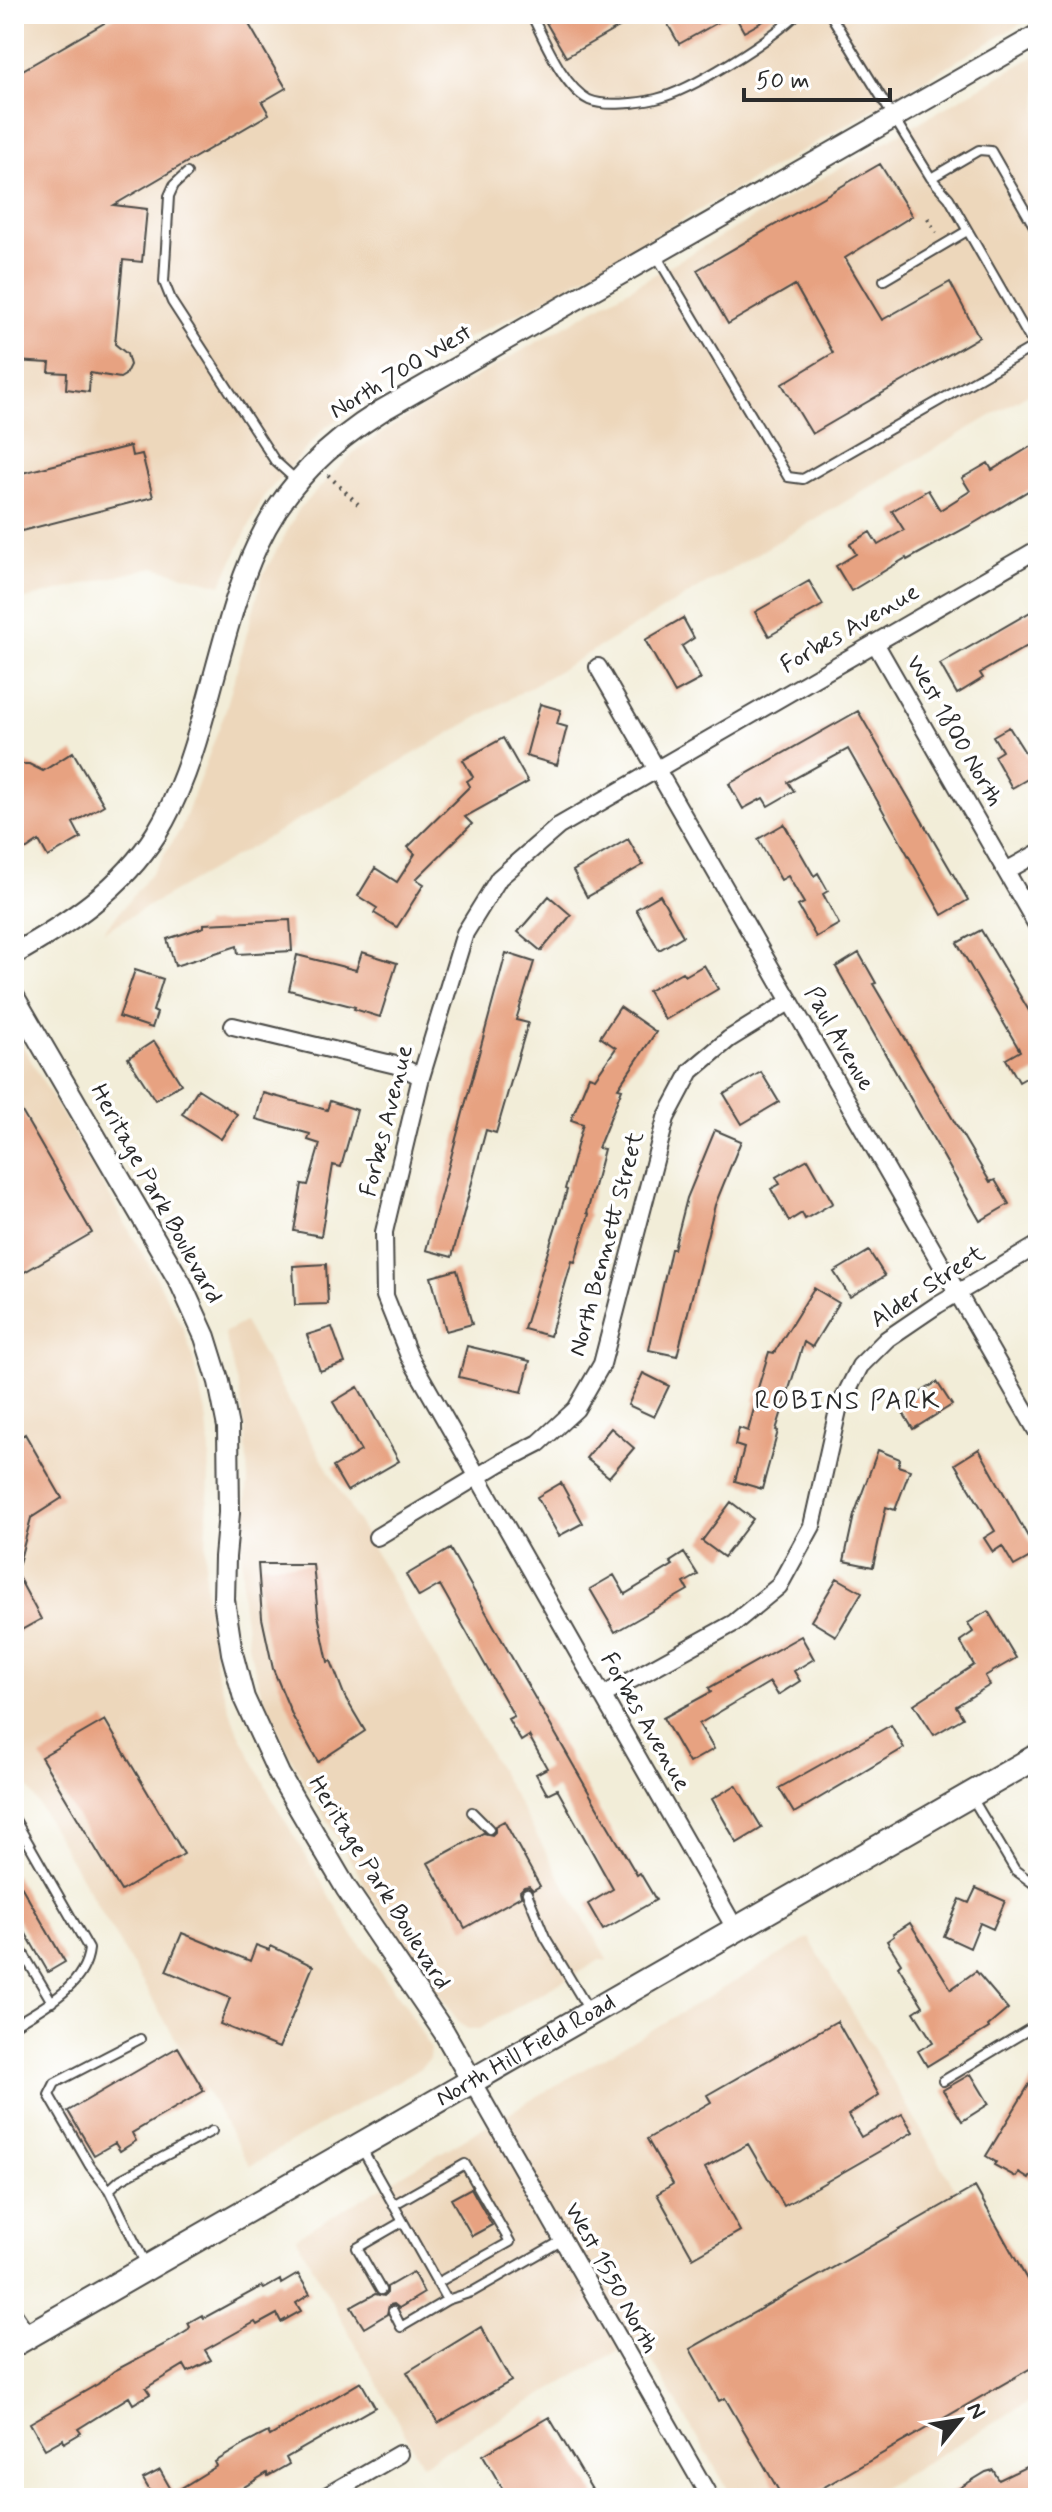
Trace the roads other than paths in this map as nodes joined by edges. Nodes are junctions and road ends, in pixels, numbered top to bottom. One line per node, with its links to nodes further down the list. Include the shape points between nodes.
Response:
1 (531, 14): 2 (lane, via 567,81 589,100 620,104 658,99 701,78 778,33)
2 (797, 14)
3 (830, 14): 5 (lane)
4 (1038, 35): 5 (street, North 700 West)
5 (893, 118): 7 (lane); 10 (street, North 700 West)
6 (187, 173): 13 (lane, via 169,196 164,282 275,461)
7 (931, 178): 8 (lane); 9 (lane, via 979,150 991,151)
8 (967, 231): 11 (lane); 12 (lane)
9 (1038, 233)
10 (655, 254): 12 (lane, via 788,477 803,479); 13 (street, North 700 West, via 370,418 330,446)
11 (884, 280)
12 (1036, 345)
13 (297, 480): 21 (street, North 700 West, via 248,562 189,763 158,831 115,885 73,919)
14 (1038, 549): 15 (street, Forbes Avenue)
15 (875, 643): 17 (street, Forbes Avenue); 19 (street, West 1800 North)
16 (598, 667): 17 (street, Paul Avenue)
17 (657, 770): 23 (street, Paul Avenue); 25 (street, Forbes Avenue, via 559,826 499,878 465,933)
18 (1038, 853): 19 (street)
19 (1006, 871): 20 (street, West 1800 North)
20 (1038, 927)
21 (14, 954)
22 (14, 997): 46 (street, Heritage Park Boulevard, via 181,1284 205,1337 228,1427 224,1600 244,1698 279,1774 346,1888)
23 (789, 1002): 27 (street, Paul Avenue); 29 (street, North Bennett Street, via 729,1039 691,1071 666,1118 602,1364 576,1409 539,1443)
24 (233, 1026): 25 (street, via 400,1066)
25 (421, 1077): 29 (street, Forbes Avenue, via 384,1232 385,1296 409,1356)
26 (1038, 1245): 27 (street, Alder Street)
27 (959, 1292): 28 (street, Paul Avenue); 31 (street, Alder Street, via 887,1339 860,1366 838,1410 812,1526 779,1586 734,1623)
28 (1038, 1433)
29 (478, 1478): 30 (street, North Bennett Street); 31 (street, Forbes Avenue)
30 (377, 1537)
31 (602, 1696): 39 (street, Forbes Avenue)
32 (1038, 1756): 33 (main road, North Hill Field Road)
33 (970, 1795): 37 (lane, via 1015,1870); 39 (main road, North Hill Field Road)
34 (472, 1812): 36 (lane)
35 (14, 1818): 41 (lane, via 89,1949 87,1964)
36 (489, 1829)
37 (1038, 1887)
38 (527, 1893): 42 (lane, via 545,1937)
39 (736, 1930): 42 (main road, North Hill Field Road)
40 (14, 1938): 41 (lane)
41 (52, 2002): 44 (lane)
42 (591, 2013): 46 (main road, North Hill Field Road)
43 (1038, 2024): 47 (lane)
44 (14, 2025)
45 (140, 2039): 50 (lane, via 55,2083 49,2095)
46 (472, 2081): 49 (main road, North Hill Field Road); 53 (street, West 1550 North)
47 (943, 2081)
48 (212, 2131): 50 (lane)
49 (360, 2145): 51 (lane); 54 (main road, North Hill Field Road)
50 (109, 2190): 54 (lane)
51 (393, 2205): 52 (lane); 55 (lane, via 465,2164 510,2242)
52 (402, 2222): 55 (lane); 56 (lane, via 357,2248)
53 (563, 2240): 57 (lane, via 472,2292); 63 (street, West 1550 North)
54 (147, 2268): 60 (main road, North Hill Field Road)
55 (437, 2283): 57 (lane)
56 (381, 2290)
57 (447, 2300): 59 (lane, via 401,2327)
58 (14, 2308): 60 (lane)
59 (393, 2311)
60 (23, 2339)
61 (399, 2454): 62 (street)
62 (323, 2498)
63 (710, 2498)

